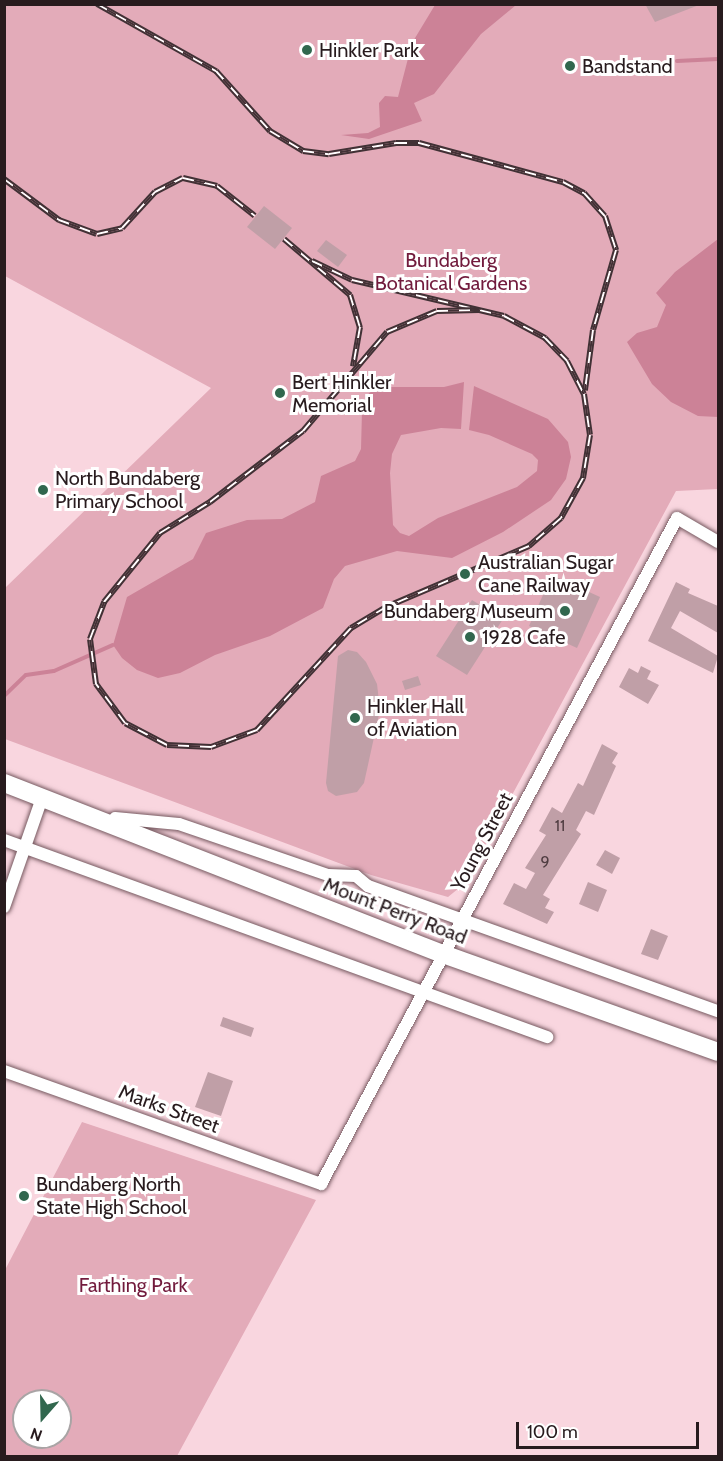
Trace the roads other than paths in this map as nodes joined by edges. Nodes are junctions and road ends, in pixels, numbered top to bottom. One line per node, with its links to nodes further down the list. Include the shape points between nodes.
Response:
1 (718, 542): 7 (street, Young Street, via 677,518)
2 (4, 783): 3 (main road, Mount Perry Road)
3 (50, 801): 5 (street); 7 (street, Mount Perry Road, via 133,823 178,824 328,874 356,876 368,886); 8 (main road, Mount Perry Road)
4 (4, 840): 5 (street)
5 (26, 847): 6 (street); 9 (street)
6 (4, 907)
7 (462, 920): 8 (street, Young Street); 10 (street, Mount Perry Road)
8 (443, 954): 9 (street, Young Street); 12 (main road, Mount Perry Road)
9 (422, 992): 11 (street); 14 (street, Young Street)
10 (718, 1011)
11 (547, 1037)
12 (718, 1052)
13 (4, 1071): 14 (street, Marks Street)
14 (321, 1184)

